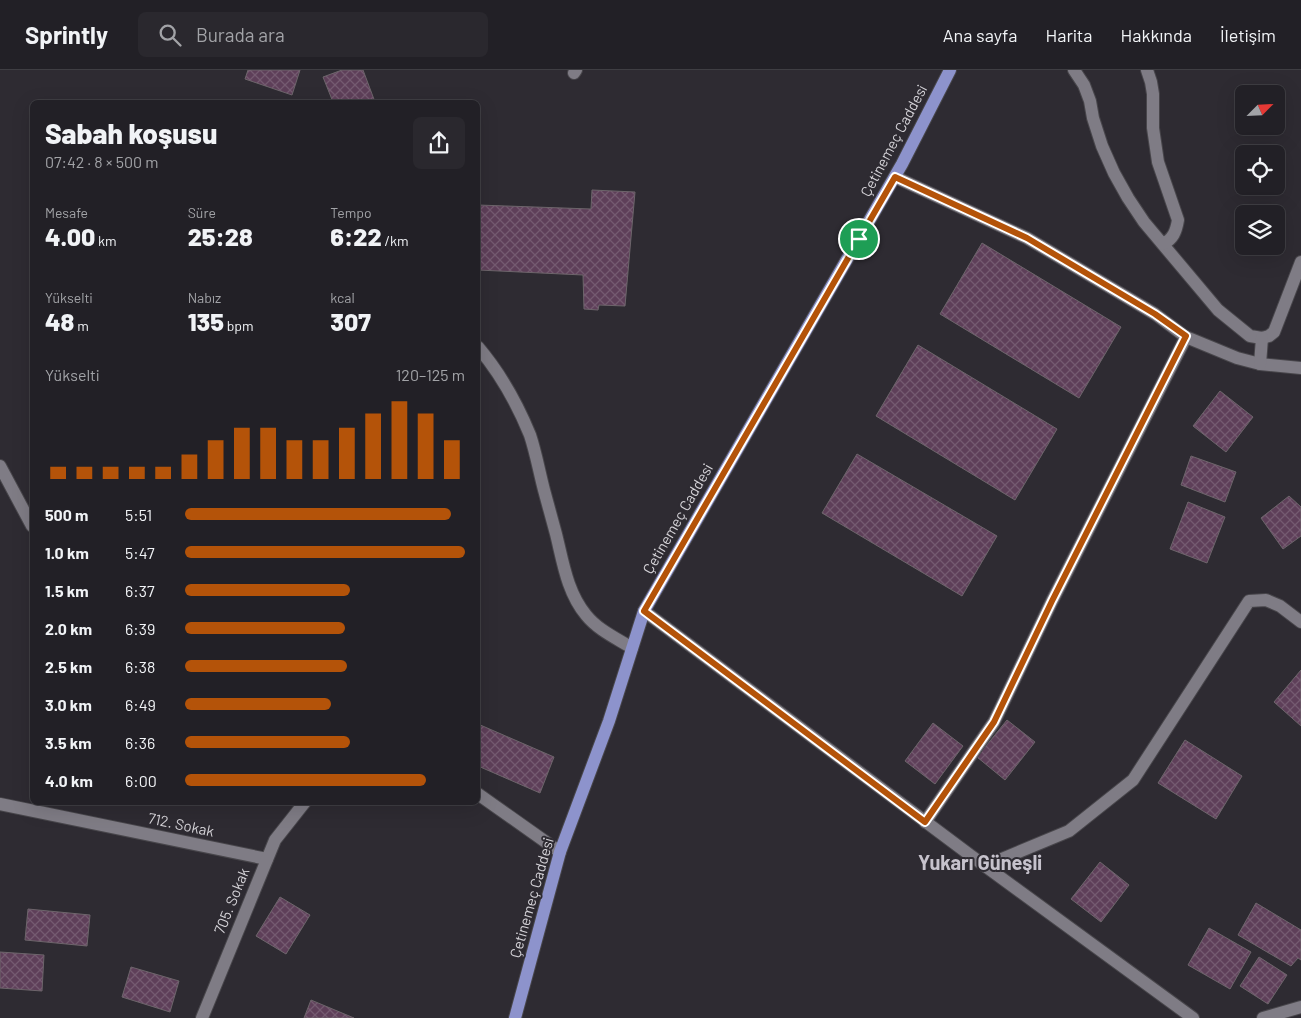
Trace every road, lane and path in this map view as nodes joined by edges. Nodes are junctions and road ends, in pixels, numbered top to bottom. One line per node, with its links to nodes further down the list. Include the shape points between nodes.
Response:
1 (950, 70): 4 (main road, Çetinemeç Caddesi)
2 (1074, 70): 5 (street, via 1084,85 1102,146 1114,173 1144,222)
3 (1147, 70): 5 (street, via 1152,82 1158,162 1178,220 1174,235)
4 (895, 177): 7 (street, via 1027,238); 14 (main road, Çetinemeç Caddesi)
5 (1163, 244): 8 (street, via 1218,310 1250,336)
6 (1301, 262): 8 (street, via 1274,332)
7 (1186, 336): 10 (street, via 1237,358); 20 (street, via 994,722)
8 (1262, 338): 10 (street)
9 (480, 350): 16 (street, via 508,390 530,435 570,589 595,626)
10 (1260, 364): 11 (street)
11 (1301, 368)
12 (0, 466): 13 (street)
13 (30, 522)
14 (644, 611): 16 (main road, Çetinemeç Caddesi); 20 (street)
15 (1301, 622): 23 (street, via 1266,600 1249,601 1134,780 1069,831)
16 (632, 648): 21 (main road, Çetinemeç Caddesi, via 609,721)
17 (480, 795): 21 (street)
18 (0, 804): 22 (street, 712. Sokak)
19 (303, 805): 22 (street, 705. Sokak, via 274,840)
20 (925, 822): 23 (street)
21 (560, 852): 26 (main road, Çetinemeç Caddesi)
22 (267, 859): 25 (street, 705. Sokak)
23 (985, 866): 27 (street)
24 (1301, 1007): 28 (street)
25 (202, 1018)
26 (515, 1018)
27 (1193, 1018)
28 (1264, 1018)

